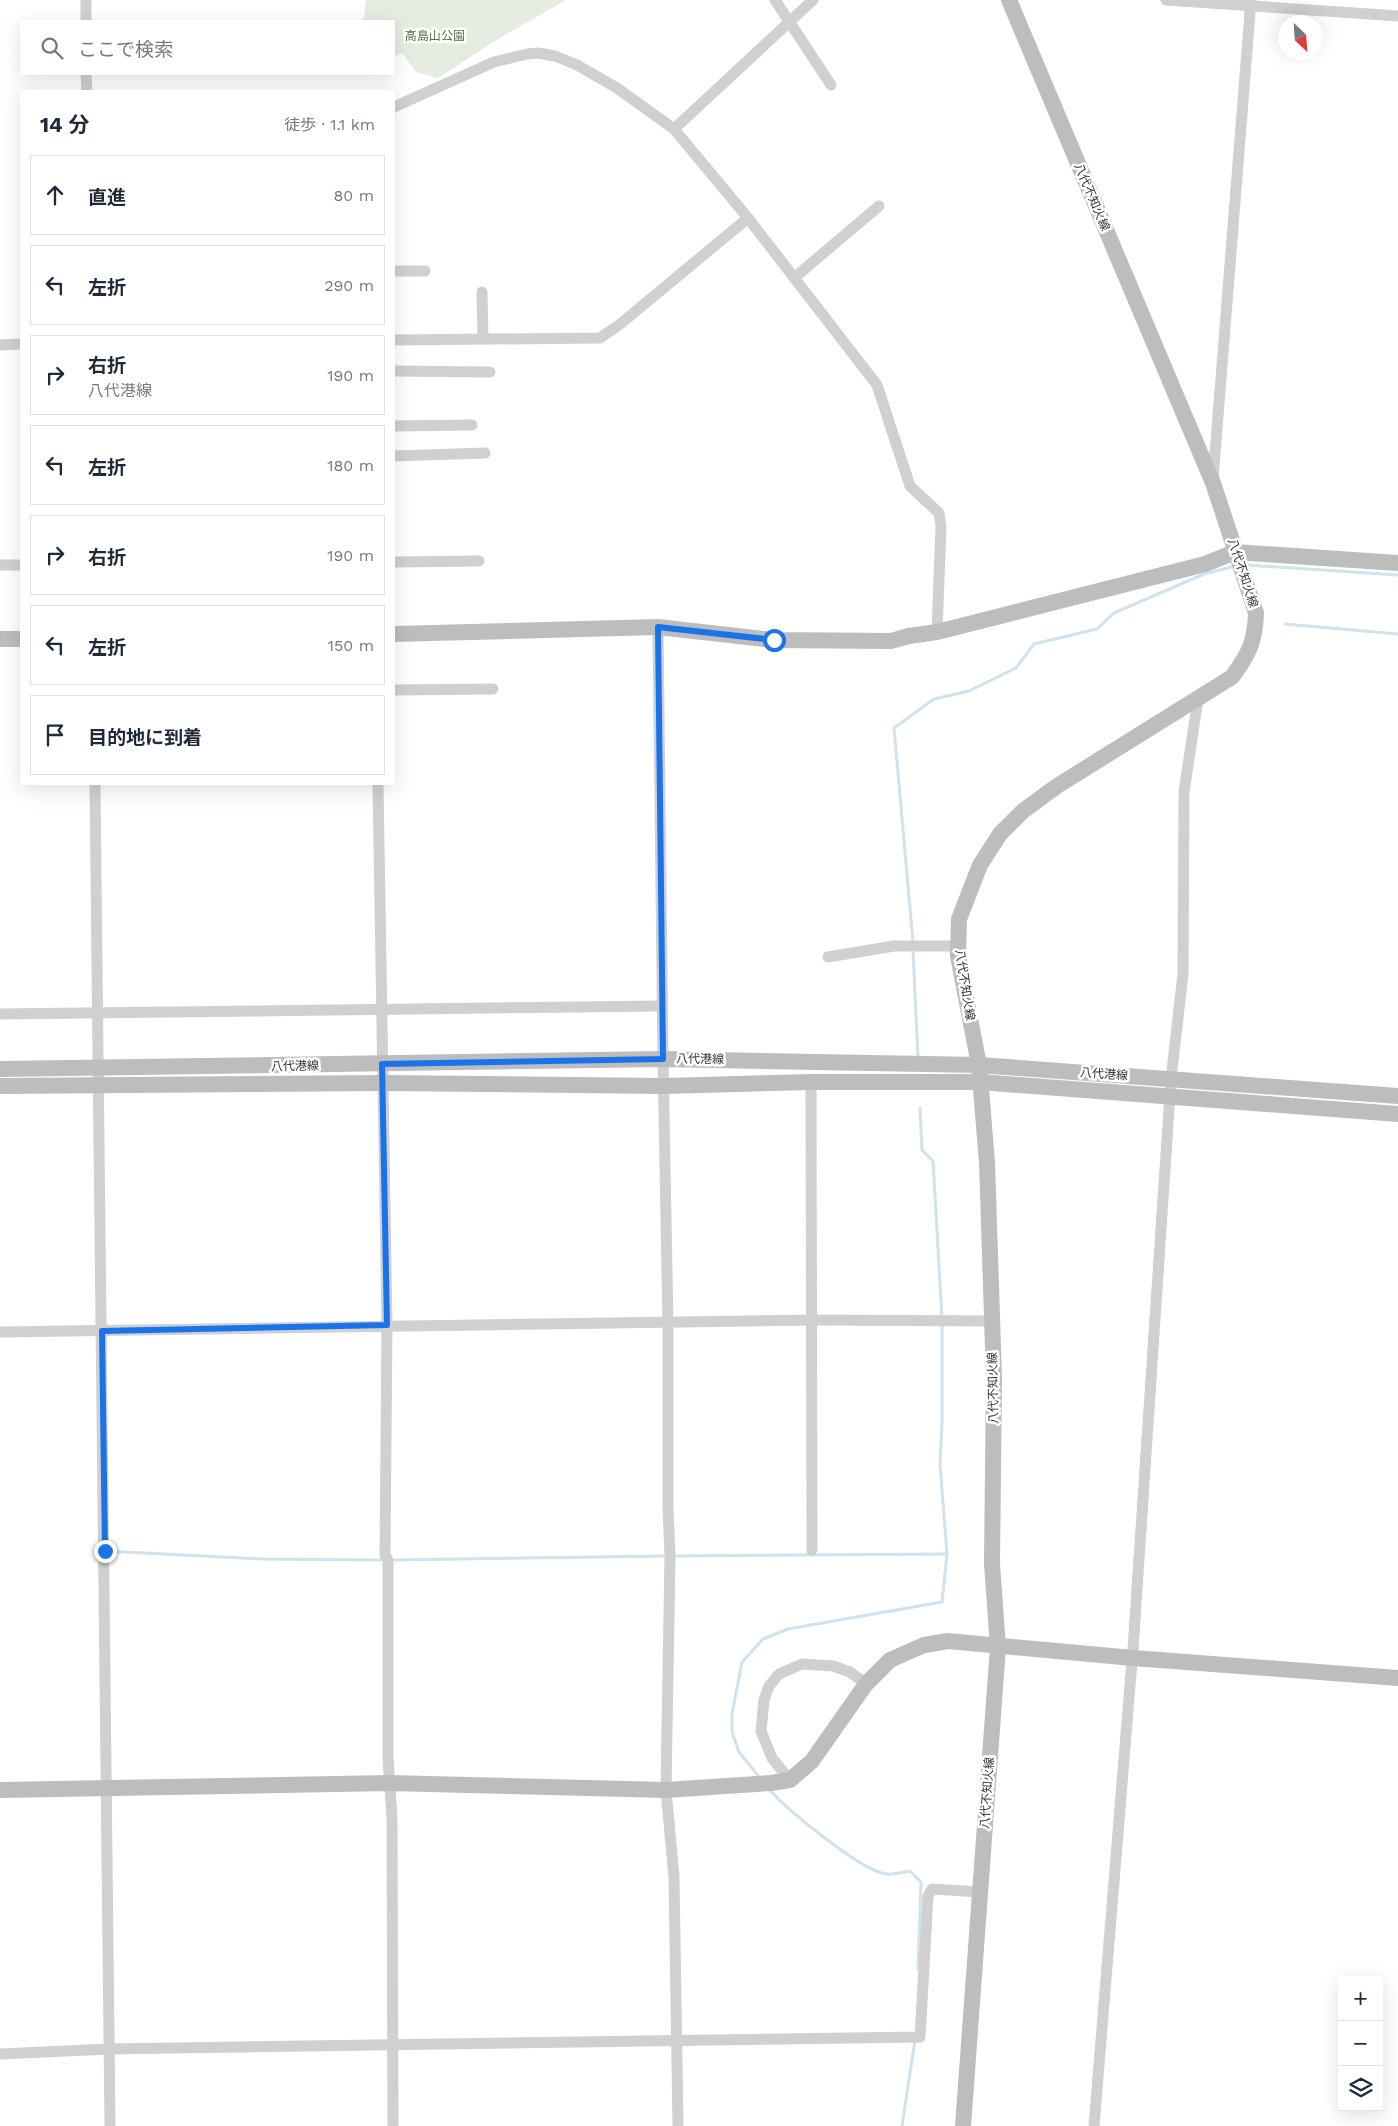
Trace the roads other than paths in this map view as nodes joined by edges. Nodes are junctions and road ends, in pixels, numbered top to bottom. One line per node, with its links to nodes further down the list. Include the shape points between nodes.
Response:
1 (86, 0): 8 (street)
2 (776, 0): 9 (street)
3 (813, 0): 9 (street)
4 (1009, 0): 31 (main road, 八代不知火線)
5 (1166, 0): 6 (street)
6 (1251, 3): 7 (street); 31 (street)
7 (1398, 16)
8 (86, 20)
9 (789, 21): 11 (street); 14 (street)
10 (86, 75): 12 (street)
11 (831, 85)
12 (86, 90)
13 (395, 106): 14 (street, via 494,62 538,53 577,64)
14 (674, 129): 16 (street)
15 (879, 206): 19 (street)
16 (748, 218): 19 (street); 21 (street, via 600,338)
17 (395, 271): 18 (street)
18 (425, 271)
19 (794, 278): 39 (street, via 877,385 910,486 939,513)
20 (482, 292): 21 (street)
21 (484, 339): 22 (street)
22 (395, 340)
23 (20, 344): 24 (street)
24 (0, 345)
25 (395, 371): 26 (street)
26 (490, 372)
27 (472, 425): 28 (street)
28 (395, 426)
29 (486, 453): 30 (street)
30 (395, 456)
31 (1213, 484): 32 (main road, 八代不知火線)
32 (1237, 557): 35 (main road); 39 (main road); 45 (main road, 八代不知火線, via 1256,613 1255,636 1246,658 1232,676)
33 (479, 560): 34 (street)
34 (395, 562)
35 (1398, 563)
36 (0, 565): 37 (street)
37 (20, 565)
38 (658, 627): 39 (main road, via 774,640 891,641); 40 (main road); 50 (street)
39 (937, 632)
40 (395, 634)
41 (0, 638): 42 (main road)
42 (20, 638)
43 (493, 689): 44 (street)
44 (395, 690)
45 (1198, 699): 48 (main road, 八代不知火線, via 1023,810 1000,834 980,865 959,919); 59 (street, via 1184,792 1183,974)
46 (95, 785): 52 (street)
47 (378, 785): 51 (street)
48 (958, 946): 49 (street, via 894,946); 56 (main road, 八代不知火線)
49 (828, 957)
50 (662, 1006): 51 (street); 54 (street)
51 (382, 1009): 52 (street); 55 (street)
52 (98, 1013): 53 (street); 57 (street)
53 (0, 1014)
54 (663, 1059): 55 (main road, 八代港線); 56 (main road, 八代港線); 65 (street)
55 (382, 1064): 57 (main road, 八代港線); 62 (street)
56 (979, 1065): 59 (main road, 八代港線); 61 (main road, 八代不知火線)
57 (99, 1068): 58 (main road, 八代港線); 64 (street)
58 (0, 1070)
59 (1171, 1079): 66 (main road, 八代港線); 67 (street)
60 (810, 1082): 61 (main road, 八代港線); 65 (main road, 八代港線); 69 (street)
61 (980, 1082): 67 (main road, 八代港線); 70 (main road, 八代不知火線, via 987,1162)
62 (383, 1083): 64 (main road, 八代港線); 65 (main road, 八代港線); 72 (street)
63 (0, 1086): 64 (main road, 八代港線)
64 (100, 1086): 73 (street)
65 (664, 1086): 71 (street)
66 (1398, 1096)
67 (1170, 1097): 68 (main road, 八代港線); 77 (street)
68 (1398, 1114)
69 (812, 1320): 70 (street); 71 (street); 75 (street)
70 (991, 1321): 76 (main road, 八代不知火線, via 994,1378 992,1564)
71 (668, 1324): 72 (street); 84 (street, via 670,1556)
72 (387, 1325): 73 (street); 81 (street, via 385,1555 388,1560)
73 (102, 1331): 74 (street); 82 (street)
74 (0, 1332)
75 (812, 1550)
76 (998, 1647): 77 (main road); 79 (main road, via 948,1641 924,1645 890,1660); 85 (main road, 八代不知火線)
77 (1133, 1658): 78 (main road); 94 (street)
78 (1398, 1678)
79 (866, 1684): 80 (main road, via 812,1761); 80 (street, via 850,1672 832,1666 802,1664 780,1674 769,1686 761,1731)
80 (781, 1781): 84 (main road)
81 (388, 1783): 82 (main road); 84 (main road); 87 (street, via 392,1817)
82 (108, 1789): 83 (main road); 88 (street)
83 (0, 1790)
84 (666, 1790): 86 (street, via 674,1877)
85 (980, 1892): 86 (street, via 932,1890 928,1896 920,2037); 93 (main road, 八代不知火線)
86 (678, 2042): 87 (street); 92 (street)
87 (393, 2046): 88 (street); 91 (street)
88 (109, 2049): 89 (street); 90 (street)
89 (0, 2054)
90 (110, 2126)
91 (393, 2126)
92 (678, 2126)
93 (963, 2126)
94 (1094, 2126)

